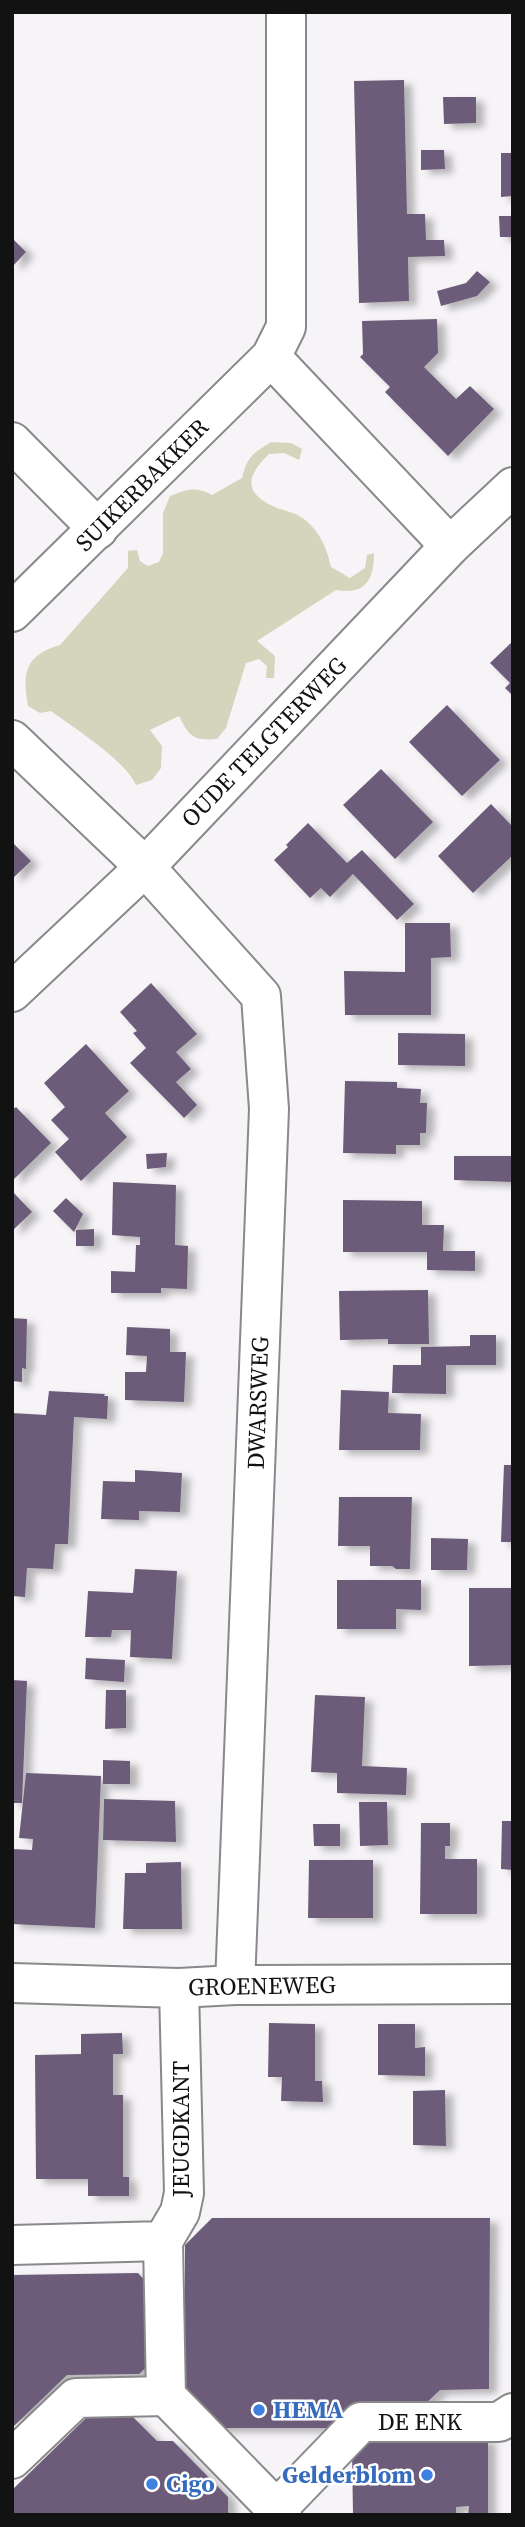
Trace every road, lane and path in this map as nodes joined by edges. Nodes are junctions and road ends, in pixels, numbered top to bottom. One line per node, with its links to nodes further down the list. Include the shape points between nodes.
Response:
1 (286, 12): 2 (street, SUIKERBAKKER, via 286,327)
2 (271, 357): 5 (street, SUIKERBAKKER); 6 (street)
3 (12, 442): 5 (street)
4 (513, 488): 6 (street, OUDE TELGTERWEG)
5 (98, 529): 7 (street, SUIKERBAKKER)
6 (450, 546): 9 (street, OUDE TELGTERWEG)
7 (12, 612)
8 (12, 740): 9 (street)
9 (145, 867): 10 (street, OUDE TELGTERWEG); 13 (street, DWARSWEG, via 261,996 269,1109)
10 (12, 992)
11 (12, 1983): 14 (street, GROENEWEG)
12 (513, 1984): 13 (street, GROENEWEG)
13 (236, 1985): 14 (street, GROENEWEG)
14 (179, 1988): 15 (street, JEUGDKANT, via 184,2193 180,2212)
15 (163, 2241): 16 (street); 17 (street)
16 (12, 2245)
17 (166, 2396): 19 (street, via 75,2398); 20 (street, DE ENK)
18 (513, 2413): 20 (street, DE ENK, via 499,2422 361,2422)
19 (12, 2459)
20 (280, 2512)

